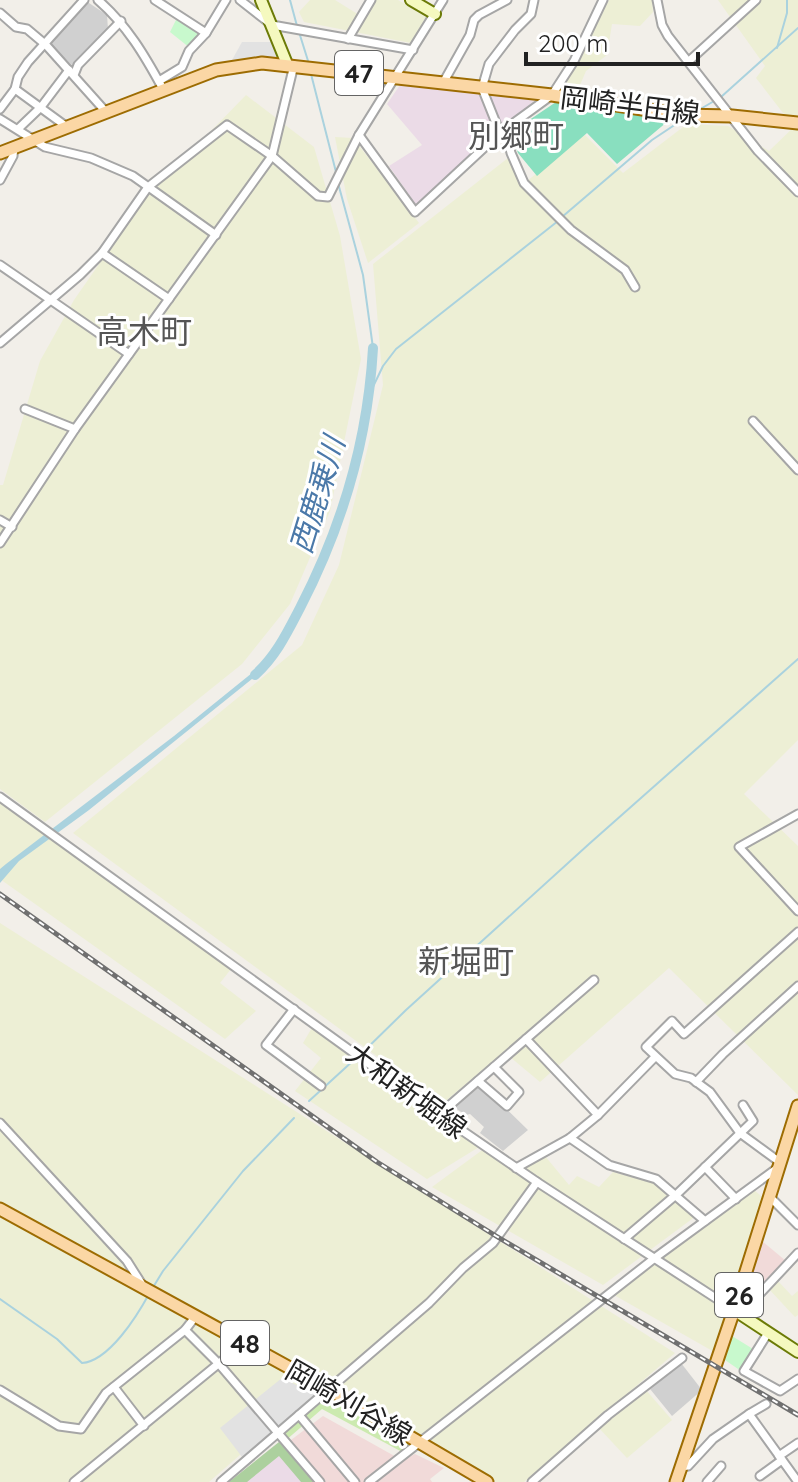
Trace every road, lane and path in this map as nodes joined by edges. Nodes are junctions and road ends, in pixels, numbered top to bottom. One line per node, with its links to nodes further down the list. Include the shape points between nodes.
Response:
1 (84, 0): 22 (street)
2 (98, 0): 15 (street)
3 (155, 0): 20 (street)
4 (226, 0): 20 (street)
5 (240, 0): 19 (street)
6 (261, 0): 19 (street)
7 (371, 0): 21 (street)
8 (411, 0): 17 (street)
9 (443, 0): 17 (street)
10 (507, 0): 28 (street, via 474,20)
11 (534, 0): 30 (street, via 531,14 489,64)
12 (603, 0): 32 (street)
13 (657, 0): 24 (street, via 662,25)
14 (756, 0): 24 (street)
15 (110, 4): 18 (street)
16 (0, 13): 22 (street)
17 (435, 14): 23 (street)
18 (121, 21): 26 (street); 29 (street)
19 (272, 25): 21 (street); 25 (street)
20 (206, 33): 29 (street)
21 (348, 39): 23 (street)
22 (46, 45): 26 (street); 31 (street, via 18,77)
23 (413, 50): 27 (street)
24 (689, 61): 36 (street)
25 (291, 64): 27 (main road, 岡崎半田線 / 47); 29 (main road, 岡崎半田線 / 47, via 241,64); 46 (street)
26 (72, 72): 33 (street); 35 (street)
27 (397, 78): 28 (main road, 岡崎半田線 / 47); 42 (street)
28 (443, 83): 30 (main road, 岡崎半田線 / 47)
29 (161, 85): 35 (main road, 岡崎半田線 / 47)
30 (482, 88): 32 (main road, 岡崎半田線 / 47); 41 (street)
31 (15, 89): 33 (street); 34 (street)
32 (552, 95): 36 (main road, 岡崎半田線 / 47, via 681,115); 41 (street)
33 (41, 107): 39 (street); 40 (street)
34 (0, 109)
35 (106, 112): 39 (main road, 岡崎半田線 / 47)
36 (732, 116): 38 (main road, 岡崎半田線 / 47); 49 (street)
37 (0, 119): 40 (street)
38 (798, 123)
39 (67, 127): 43 (main road, 岡崎半田線 / 47)
40 (18, 129): 43 (street)
41 (500, 133): 42 (street, via 415,212); 53 (street, via 506,132 524,183 571,230 625,270)
42 (359, 135): 46 (street, via 328,197 318,196)
43 (36, 140): 44 (main road, 岡崎半田線 / 47); 48 (street, via 110,165)
44 (14, 148): 45 (main road, 岡崎半田線 / 47); 47 (street)
45 (0, 153)
46 (272, 156): 48 (street, via 227,125); 50 (street)
47 (0, 180)
48 (148, 187): 50 (street); 51 (street)
49 (798, 192)
50 (216, 235): 54 (street)
51 (102, 253): 54 (street); 55 (street)
52 (0, 265): 55 (street)
53 (635, 287)
54 (169, 299): 57 (street)
55 (52, 300): 56 (street); 57 (street)
56 (0, 343)
57 (129, 354): 60 (street)
58 (25, 409): 60 (street)
59 (753, 421): 61 (street)
60 (75, 429): 63 (street)
61 (798, 470)
62 (0, 520): 63 (street)
63 (12, 527): 64 (street)
64 (0, 543)
65 (0, 797): 71 (street, 大和新堀線)
66 (798, 814): 67 (street, via 739,847)
67 (798, 911)
68 (798, 932): 73 (street, via 684,1034 672,1021 646,1047)
69 (594, 980): 72 (street)
70 (798, 986): 76 (street)
71 (294, 1009): 77 (street, via 266,1045); 81 (street, 大和新堀線)
72 (526, 1039): 74 (street); 80 (street)
73 (655, 1057): 76 (street, via 675,1074); 80 (street)
74 (494, 1067): 75 (street); 75 (street, via 519,1092 507,1106)
75 (478, 1081): 81 (street)
76 (696, 1082): 83 (street, via 710,1092)
77 (321, 1086)
78 (743, 1105): 83 (street, via 753,1121)
79 (797, 1111): 85 (main road, 26)
80 (598, 1115): 84 (street)
81 (441, 1116): 87 (street, 大和新堀線)
82 (0, 1123): 98 (street, via 127,1261)
83 (740, 1133): 85 (street); 86 (street)
84 (570, 1138): 87 (street); 89 (street, via 609,1165 656,1179)
85 (780, 1165): 90 (main road, 26); 91 (street)
86 (705, 1167): 89 (street); 91 (street)
87 (516, 1168): 88 (street, 大和新堀線)
88 (537, 1182): 95 (street, 大和新堀線); 110 (street, via 493,1243)
89 (677, 1194): 93 (street); 95 (street)
90 (770, 1197): 94 (street); 99 (main road, 26)
91 (736, 1199): 93 (street)
92 (0, 1209): 98 (main road, 岡崎刈谷線 / 48)
93 (705, 1221): 97 (street)
94 (798, 1225)
95 (624, 1239): 97 (street, 大和新堀線)
96 (798, 1253): 99 (street)
97 (656, 1257): 99 (street, 大和新堀線); 116 (street)
98 (144, 1289): 103 (main road, 岡崎刈谷線 / 48)
99 (737, 1313): 102 (street); 121 (main road, 26)
100 (192, 1321): 101 (street)
101 (185, 1330): 106 (street); 108 (street)
102 (768, 1333): 104 (street); 107 (street, via 744,1371 780,1391)
103 (245, 1342): 106 (street); 110 (main road, 岡崎刈谷線 / 48)
104 (798, 1352)
105 (682, 1358): 128 (street)
106 (219, 1364): 114 (street); 115 (street)
107 (798, 1379)
108 (114, 1387): 109 (street, via 76,1430 59,1426); 114 (street)
109 (0, 1390)
110 (330, 1390): 113 (street); 116 (main road, 岡崎刈谷線 / 48)
111 (766, 1404): 112 (street)
112 (749, 1414): 118 (street); 121 (street, via 713,1439)
113 (299, 1415): 115 (street); 125 (street)
114 (144, 1426): 122 (street)
115 (278, 1433): 123 (street); 124 (street)
116 (417, 1442): 126 (street); 127 (main road, 岡崎刈谷線 / 48)
117 (798, 1443): 118 (street)
118 (780, 1458): 120 (street); 130 (street)
119 (721, 1466): 129 (street)
120 (760, 1476)
121 (679, 1477)
122 (74, 1482)
123 (221, 1482)
124 (320, 1482)
125 (355, 1482)
126 (369, 1482)
127 (487, 1482)
128 (532, 1482)
129 (707, 1482)
130 (798, 1482)

